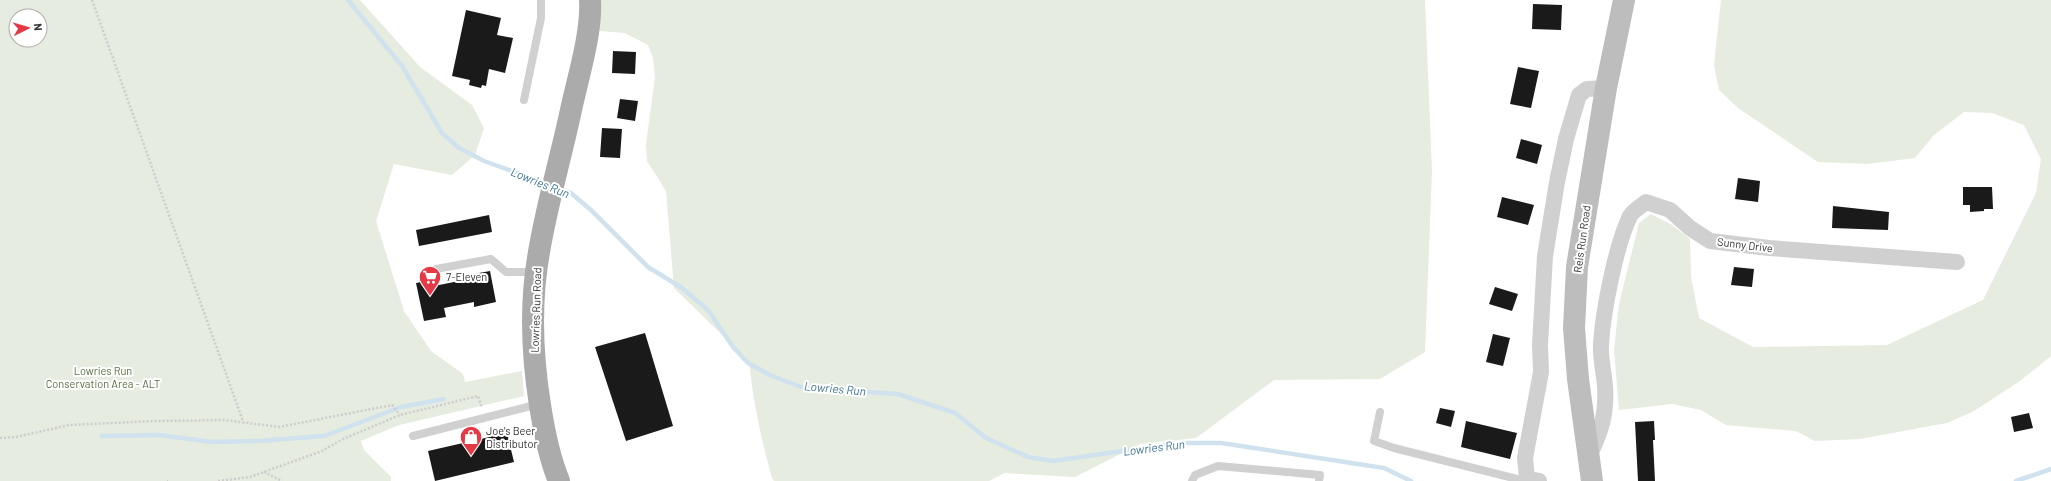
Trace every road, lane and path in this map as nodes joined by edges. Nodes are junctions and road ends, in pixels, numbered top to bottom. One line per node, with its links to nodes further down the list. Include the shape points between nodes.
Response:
1 (92, 0): 14 (path)
2 (541, 0): 6 (lane, via 542,18)
3 (590, 0): 9 (main road, Lowries Run Road, via 585,47 544,224)
4 (1624, 0): 5 (street, Reis Run Road)
5 (1606, 88): 18 (street, Reis Run Road, via 1576,282 1574,328); 20 (street, via 1587,89 1579,95 1557,182 1544,256 1541,372 1524,458)
6 (524, 100)
7 (1957, 262): 18 (street, Sunny Drive, via 1710,241 1670,210 1646,202 1630,215 1619,249 1601,345 1605,411 1602,430)
8 (436, 269): 9 (lane, via 491,259 506,272)
9 (536, 272): 10 (main road, Lowries Run Road, via 533,326)
10 (540, 404): 13 (lane); 15 (main road, Lowries Run Road)
11 (1380, 412): 20 (lane, via 1374,441 1517,479)
12 (400, 415): 13 (path, via 478,396); 14 (path, via 392,405 279,427); 19 (path, via 343,439 322,451)
13 (486, 418): 16 (lane)
14 (244, 424): 17 (path, via 225,420 69,425)
15 (545, 435): 23 (street, Lowries Run Road); 24 (main road)
16 (413, 436)
17 (0, 438)
18 (1589, 456): 27 (street, Reis Run Road)
19 (263, 472): 21 (path, via 250,477); 22 (path)
20 (1533, 480)
21 (218, 481)
22 (282, 481)
23 (550, 481)
24 (559, 481)
25 (1192, 481): 26 (lane, via 1195,476 1218,466 1320,475)
26 (1319, 481)
27 (1592, 481)

